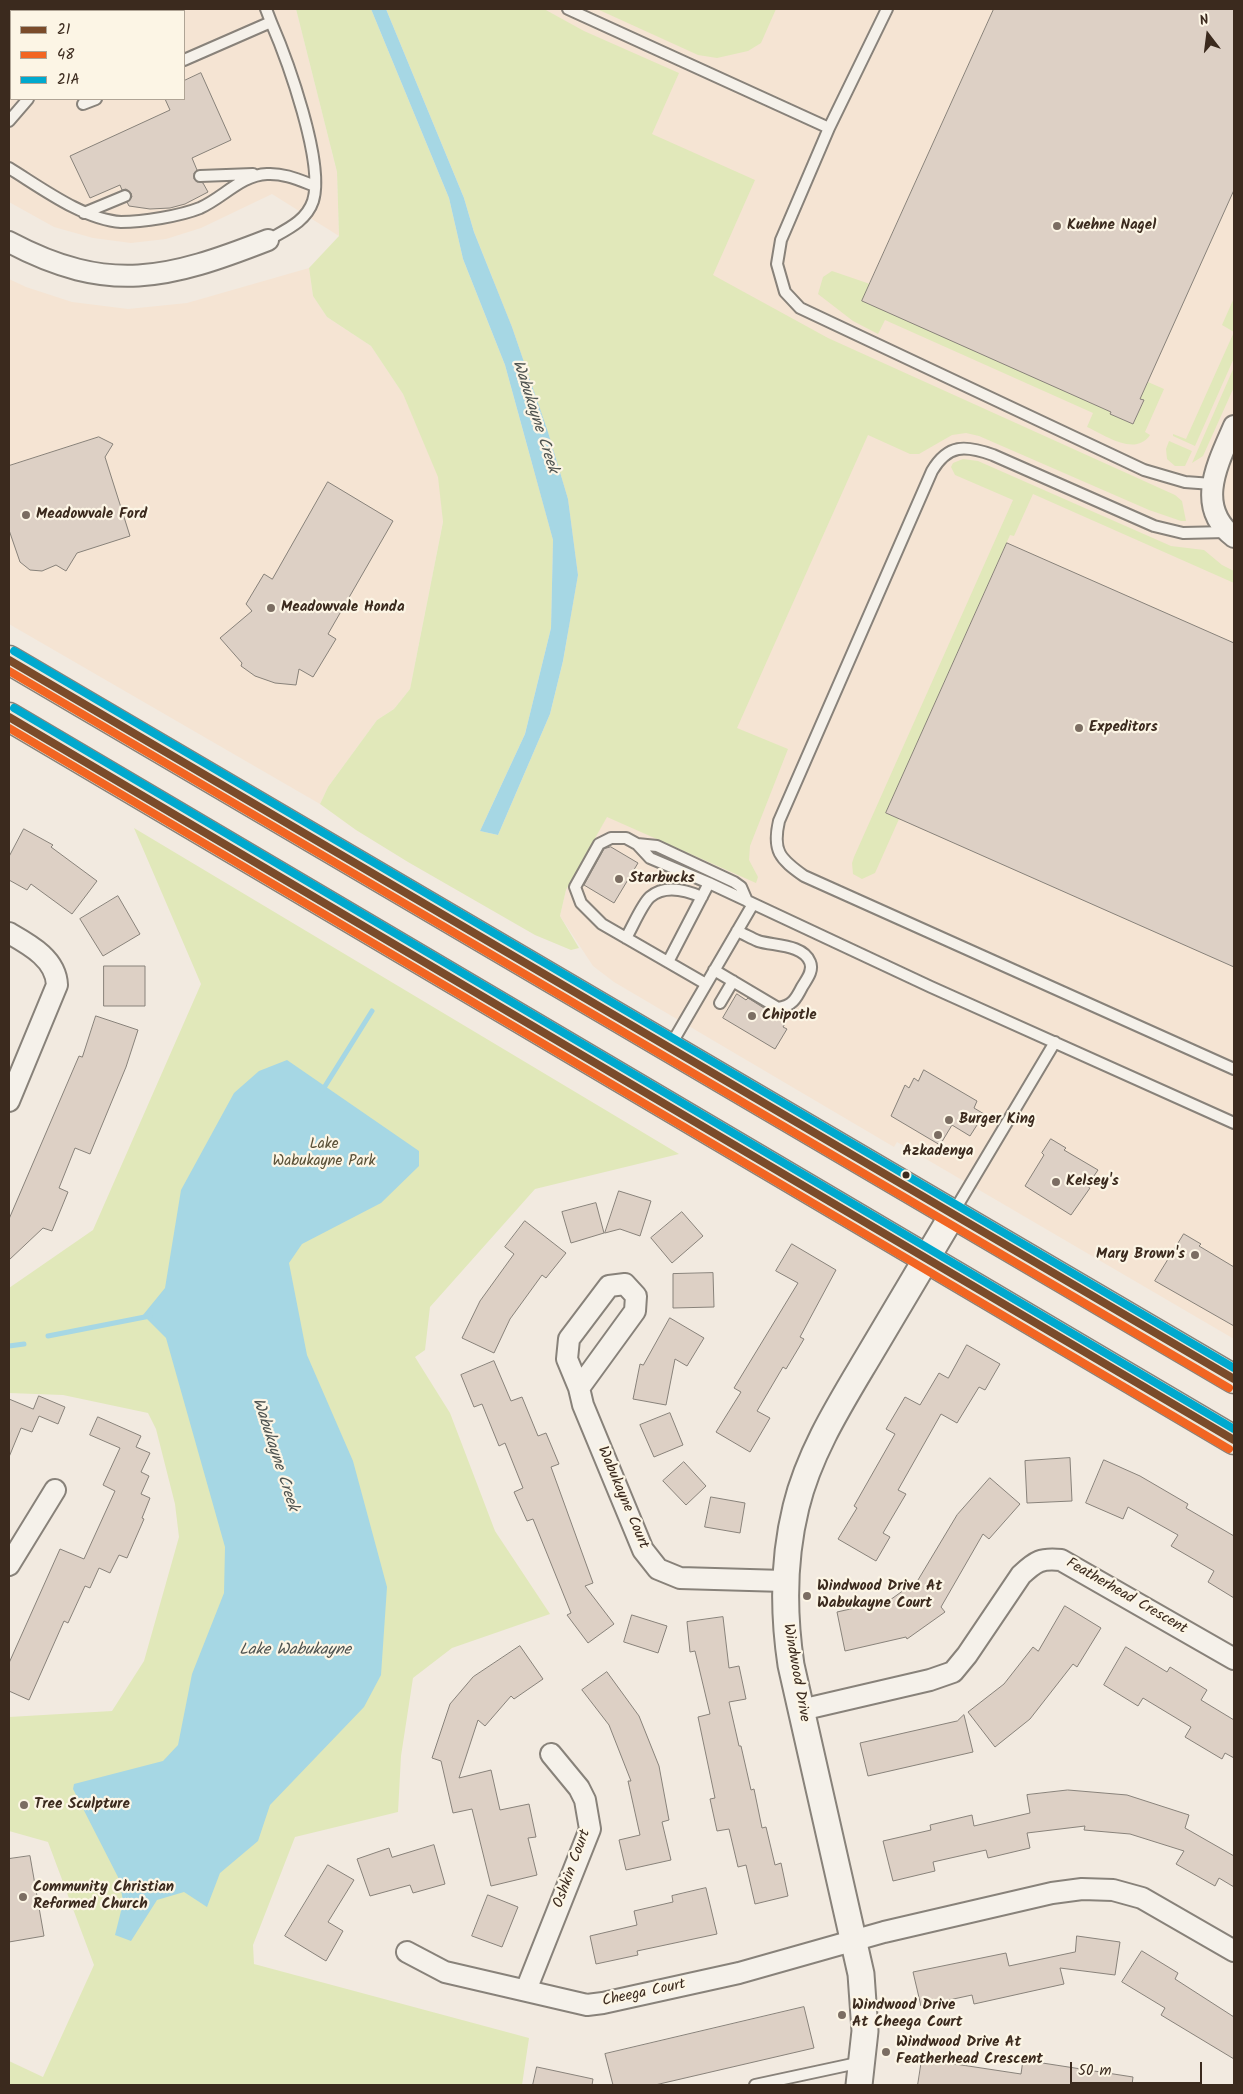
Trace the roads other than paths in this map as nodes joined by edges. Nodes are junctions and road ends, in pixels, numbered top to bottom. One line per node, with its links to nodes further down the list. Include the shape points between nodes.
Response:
1 (266, 9): 4 (lane)
2 (568, 9): 10 (lane)
3 (887, 9): 10 (lane)
4 (270, 22): 5 (lane); 14 (lane, via 300,99 311,147)
5 (185, 60)
6 (27, 100): 9 (lane)
7 (93, 100): 8 (lane)
8 (83, 104)
9 (9, 121)
10 (830, 128): 20 (lane, via 781,240 777,264 785,292 800,308 1144,470 1185,482)
11 (9, 168): 16 (lane)
12 (266, 174): 13 (lane); 14 (lane, via 286,175); 16 (lane, via 247,179 200,208 165,217 120,222)
13 (200, 176)
14 (315, 186): 17 (lane, via 313,202 305,215 297,224)
15 (124, 196): 16 (lane)
16 (84, 213)
17 (268, 240): 18 (street, via 198,266 134,277 80,271)
18 (9, 242)
19 (1234, 426): 20 (street)
20 (1212, 484): 21 (street, via 1214,509)
21 (1231, 534): 38 (lane, via 1183,532 1154,526 993,455 963,448 950,450 938,459 932,471 779,821 776,837 777,849 785,863 804,876)
22 (9, 660): 37 (main road)
23 (9, 717): 42 (main road)
24 (637, 844): 25 (lane, via 650,858); 27 (lane, via 657,846 734,882 741,887); 30 (lane, via 626,838 611,838 599,844 575,887 581,904 602,924)
25 (709, 883): 26 (lane); 27 (lane)
26 (702, 897): 30 (lane, via 685,889 669,889 650,897); 31 (lane)
27 (750, 903): 28 (lane); 36 (lane)
28 (737, 931): 32 (lane); 33 (lane, via 759,941 797,950 811,962 811,972 794,1003 778,1008)
29 (9, 933): 39 (street, via 44,958 56,972 57,985)
30 (626, 938): 31 (lane)
31 (668, 962): 34 (lane)
32 (714, 970): 33 (lane); 34 (lane)
33 (733, 981): 35 (lane)
34 (706, 984): 37 (lane)
35 (720, 1003)
36 (1055, 1042): 40 (lane); 41 (lane)
37 (669, 1048): 41 (main road)
38 (1234, 1069)
39 (9, 1101)
40 (1234, 1123)
41 (953, 1214): 42 (street, Windwood Drive); 43 (main road)
42 (926, 1258): 45 (main road); 48 (street, Windwood Drive, via 833,1415 796,1506)
43 (1234, 1379)
44 (579, 1388): 44 (street, Wabukayne Court, via 636,1311 636,1296 625,1284 609,1286 569,1339 567,1359); 48 (street, Wabukayne Court, via 583,1405 643,1550 658,1569 680,1578)
45 (1234, 1440)
46 (55, 1490): 47 (street)
47 (9, 1564)
48 (784, 1581): 50 (street, Windwood Drive, via 788,1644)
49 (1234, 1659): 50 (street, Featherhead Crescent, via 1062,1560 1045,1558 1032,1564 1021,1575 953,1672)
50 (801, 1710): 52 (street, Windwood Drive)
51 (552, 1754): 55 (street, Oshkin Court, via 579,1788 585,1800 590,1829)
52 (854, 1940): 53 (street, via 1052,1893 1082,1889 1113,1890 1142,1898); 55 (street, Cheega Court, via 739,1973 604,2003 587,2005); 56 (street, Windwood Drive, via 861,1974 865,2031)
53 (1234, 1951)
54 (407, 1952): 55 (street, Cheega Court, via 445,1972)
55 (526, 1990)
56 (861, 2073): 57 (lane)
57 (755, 2085)

